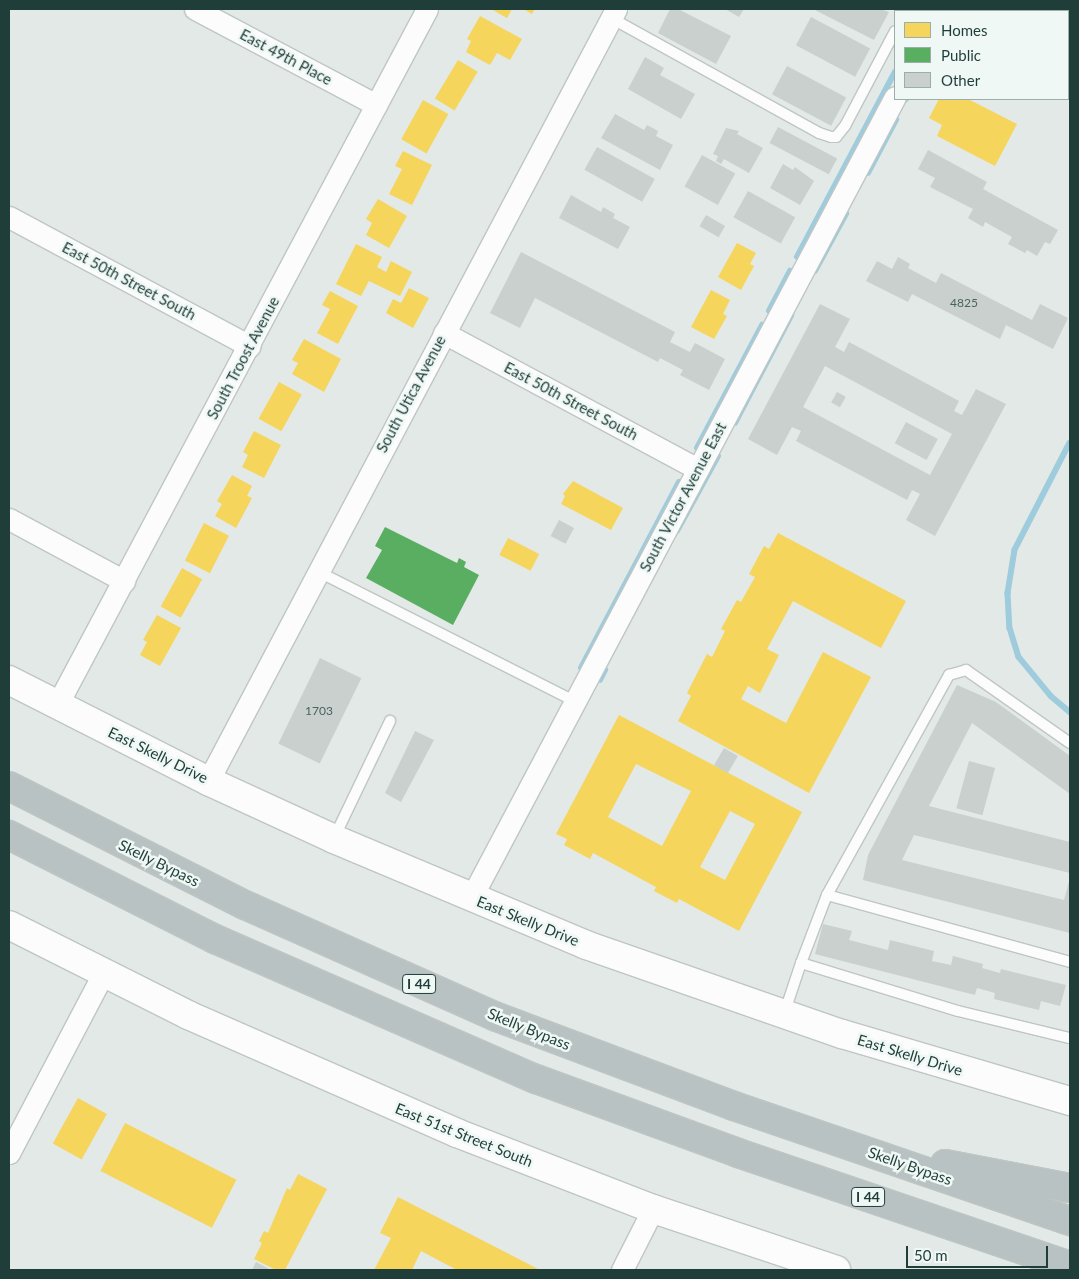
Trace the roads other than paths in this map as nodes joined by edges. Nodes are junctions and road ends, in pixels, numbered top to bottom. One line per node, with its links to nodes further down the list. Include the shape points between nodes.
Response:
1 (195, 9): 6 (street, East 49th Place)
2 (428, 9): 6 (street, South Troost Avenue)
3 (614, 14): 4 (lane, via 819,134 831,137 836,137 845,126); 8 (street, South Utica Avenue)
4 (894, 33)
5 (894, 99): 10 (street, South Victor Avenue East)
6 (376, 105): 9 (street, South Troost Avenue)
7 (9, 217): 9 (street, East 50th Street South)
8 (444, 333): 10 (street, East 50th Street South); 12 (street, South Utica Avenue)
9 (250, 346): 13 (street, South Troost Avenue)
10 (698, 469): 15 (street, South Victor Avenue East)
11 (9, 519): 13 (street)
12 (317, 571): 15 (lane); 19 (street, South Utica Avenue)
13 (124, 581): 16 (street, South Troost Avenue)
14 (9, 680): 16 (main road, East Skelly Drive)
15 (574, 701): 24 (street, South Victor Avenue East)
16 (57, 706): 19 (main road, East Skelly Drive)
17 (390, 721): 22 (lane)
18 (1070, 743): 23 (lane, via 966,670 949,675)
19 (208, 781): 22 (main road, East Skelly Drive)
20 (9, 786): 32 (highway, Skelly Bypass / I 44, via 245,905 433,990 606,1060)
21 (9, 835): 37 (highway, I 44, via 216,939 536,1079 738,1153)
22 (334, 839): 24 (main road, East Skelly Drive)
23 (827, 895): 26 (lane); 27 (lane)
24 (471, 898): 29 (main road, East Skelly Drive, via 638,965)
25 (9, 924): 28 (main road)
26 (1070, 962)
27 (801, 963): 29 (lane); 30 (lane, via 958,1011)
28 (103, 974): 33 (street); 35 (main road, East 51st Street South, via 353,1090)
29 (784, 1015): 31 (main road, East Skelly Drive, via 961,1071)
30 (1070, 1038)
31 (1070, 1101)
32 (846, 1144): 34 (highway); 36 (highway, Skelly Bypass / I 44)
33 (9, 1153)
34 (1070, 1188)
35 (653, 1208): 39 (street); 40 (main road, East 51st Street South)
36 (1070, 1221)
37 (997, 1241): 38 (highway, I 44); 41 (highway)
38 (1070, 1266)
39 (622, 1270)
40 (836, 1270)
41 (1045, 1270)

